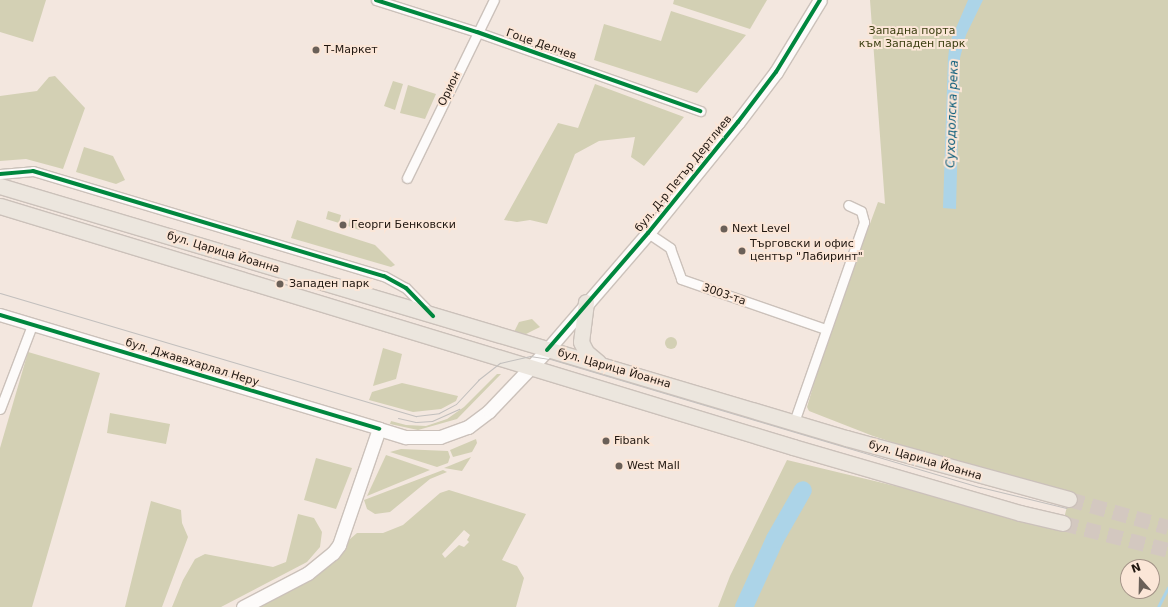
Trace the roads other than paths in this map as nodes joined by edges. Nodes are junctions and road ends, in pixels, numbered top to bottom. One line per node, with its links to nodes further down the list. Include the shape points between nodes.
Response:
1 (376, 0): 4 (street, Гоце Делчев)
2 (494, 0): 4 (street, Орион)
3 (820, 0): 11 (main road, бул. Д-р Петър Дертлиев, via 776,72)
4 (477, 32): 5 (street, Гоце Делчев); 7 (street, Орион)
5 (700, 111)
6 (0, 174): 14 (street, via 33,171 384,276 406,288)
7 (407, 178)
8 (0, 186): 14 (main road, бул. Царица Йоанна)
9 (848, 205): 16 (street, via 861,211 864,222)
10 (0, 206): 19 (main road, бул. Царица Йоанна)
11 (648, 233): 12 (main road, бул. Д-р Петър Дертлиев); 16 (street, 3003-та, via 670,248 681,279)
12 (586, 302): 17 (main road, бул. Д-р Петър Дертлиев); 18 (main road, via 581,342 588,354)
13 (0, 315): 15 (street, бул. Джавахарлал Неру)
14 (433, 316): 17 (main road, бул. Царица Йоанна)
15 (32, 325): 20 (street); 22 (street, бул. Джавахарлал Неру)
16 (825, 329): 21 (street)
17 (547, 350): 18 (main road, бул. Царица Йоанна); 19 (main road, бул. Д-р Петър Дертлиев)
18 (602, 365): 21 (main road, бул. Царица Йоанна)
19 (530, 368): 22 (main road, бул. Д-р Петър Дертлиев, via 479,420 454,434 440,437 406,437); 24 (main road, бул. Царица Йоанна, via 949,492)
20 (1, 405)
21 (794, 422): 23 (main road, бул. Царица Йоанна)
22 (379, 429): 25 (main road, via 333,553 308,573)
23 (1069, 499)
24 (1063, 523)
25 (243, 607)

